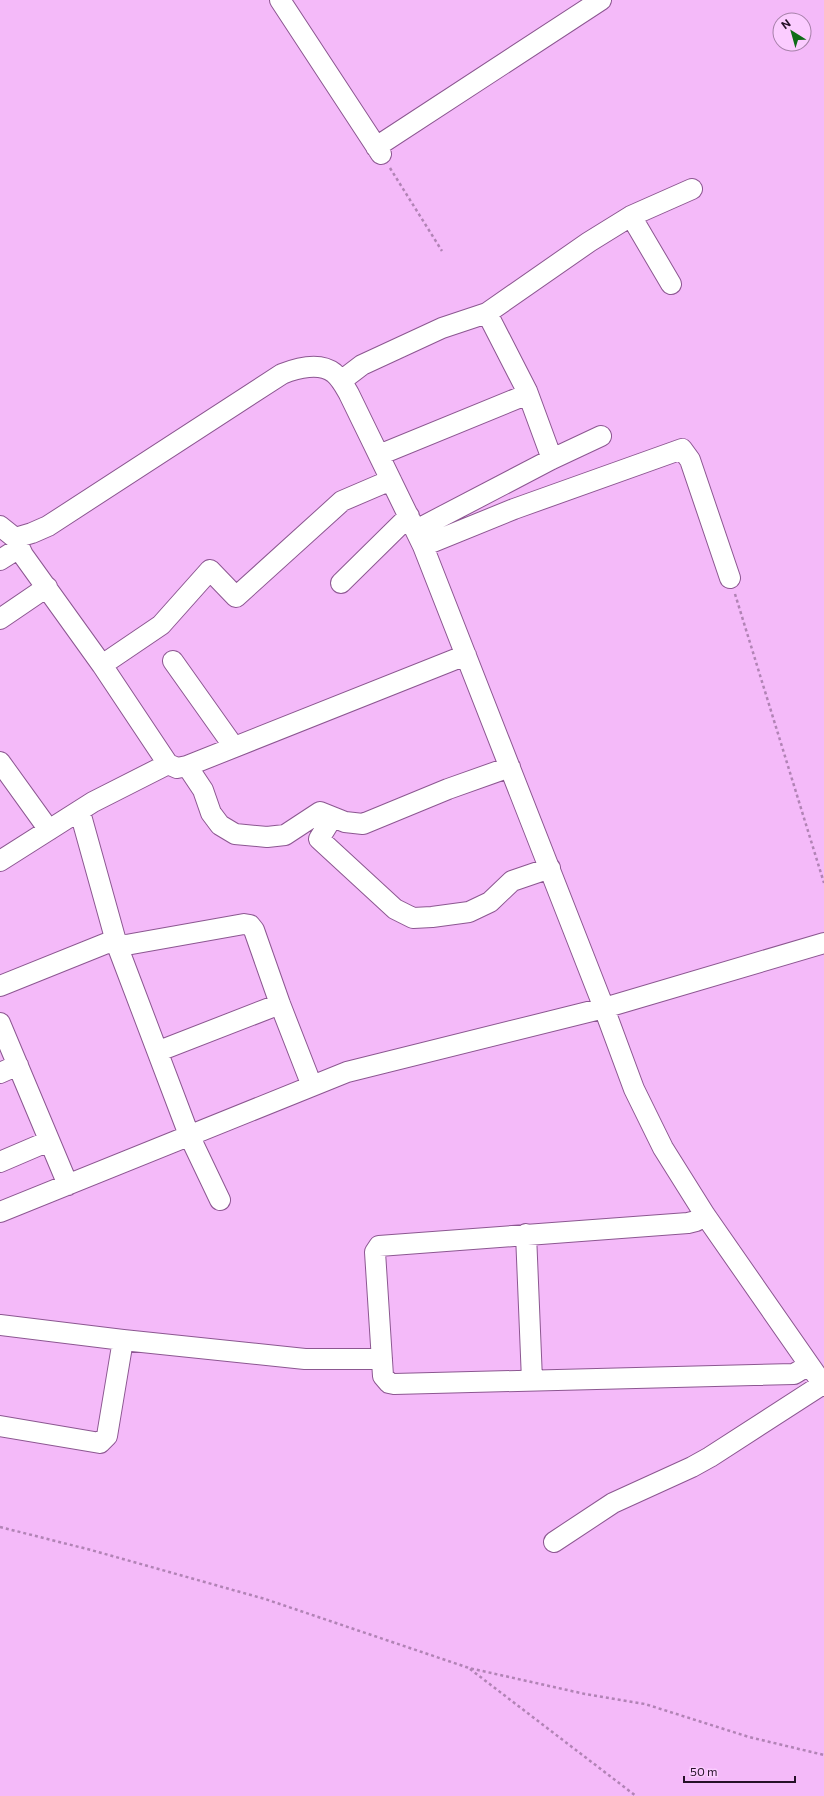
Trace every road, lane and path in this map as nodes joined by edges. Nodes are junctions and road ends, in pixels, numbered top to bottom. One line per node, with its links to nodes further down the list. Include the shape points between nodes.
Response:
1 (280, 0): 3 (street)
2 (601, 0): 3 (street)
3 (378, 150): 6 (path)
4 (692, 189): 5 (street)
5 (631, 216): 7 (street); 8 (street)
6 (442, 251)
7 (671, 284)
8 (487, 313): 9 (street, via 442,328 362,365); 10 (street)
9 (341, 381): 12 (street); 16 (street, via 334,373 324,368 292,370 282,374 48,526 32,533)
10 (528, 394): 12 (street); 13 (street)
11 (601, 436): 13 (street)
12 (379, 455): 14 (street)
13 (552, 459): 15 (street)
14 (391, 480): 15 (street); 24 (street, via 342,501 236,596 210,570 161,625)
15 (416, 531): 18 (street, via 514,509 682,449 690,460); 19 (street); 22 (street)
16 (11, 537): 17 (street); 20 (street)
17 (0, 560)
18 (730, 578): 34 (path)
19 (341, 583)
20 (47, 587): 21 (street); 24 (street)
21 (0, 619)
22 (466, 655): 25 (street); 28 (street)
23 (173, 661): 25 (street)
24 (102, 665): 27 (street)
25 (234, 747): 27 (street)
26 (0, 762): 31 (street)
27 (178, 765): 29 (street, via 93,802); 30 (street, via 202,790 211,813 220,825 235,834 267,837 285,835 320,812)
28 (510, 767): 30 (street, via 363,824); 33 (street)
29 (80, 812): 31 (street); 36 (street)
30 (332, 818): 33 (street, via 319,839 395,908 413,918 470,912 490,902 512,881)
31 (49, 830): 32 (street)
32 (0, 861)
33 (550, 868): 39 (street)
34 (824, 883)
35 (824, 944): 39 (street)
36 (117, 945): 37 (street, via 107,943); 38 (street, via 250,925); 41 (street)
37 (0, 986)
38 (280, 1004): 41 (street); 43 (street)
39 (604, 1008): 43 (street, via 346,1072); 50 (street, via 634,1089 663,1148)
40 (0, 1023): 42 (street)
41 (159, 1051): 44 (street)
42 (9, 1069): 45 (street)
43 (312, 1086): 44 (street)
44 (189, 1135): 47 (street); 48 (street)
45 (49, 1141): 46 (street); 47 (street)
46 (0, 1162)
47 (68, 1185): 49 (street)
48 (220, 1200)
49 (0, 1212)
50 (705, 1215): 51 (street, via 688,1223); 55 (street)
51 (526, 1234): 54 (street, via 382,1245 377,1248 375,1252); 56 (street)
52 (0, 1325): 53 (street)
53 (123, 1340): 54 (street, via 305,1359); 58 (street, via 107,1436 100,1443)
54 (382, 1359): 56 (street, via 383,1376 394,1384)
55 (809, 1365): 56 (street, via 794,1374); 57 (street)
56 (532, 1380)
57 (823, 1385): 60 (street, via 710,1457 613,1503)
58 (0, 1426)
59 (0, 1527): 61 (path, via 265,1599)
60 (554, 1542)
61 (469, 1668): 62 (path, via 585,1694 645,1704 749,1737); 63 (path)
62 (824, 1755)
63 (636, 1796)

